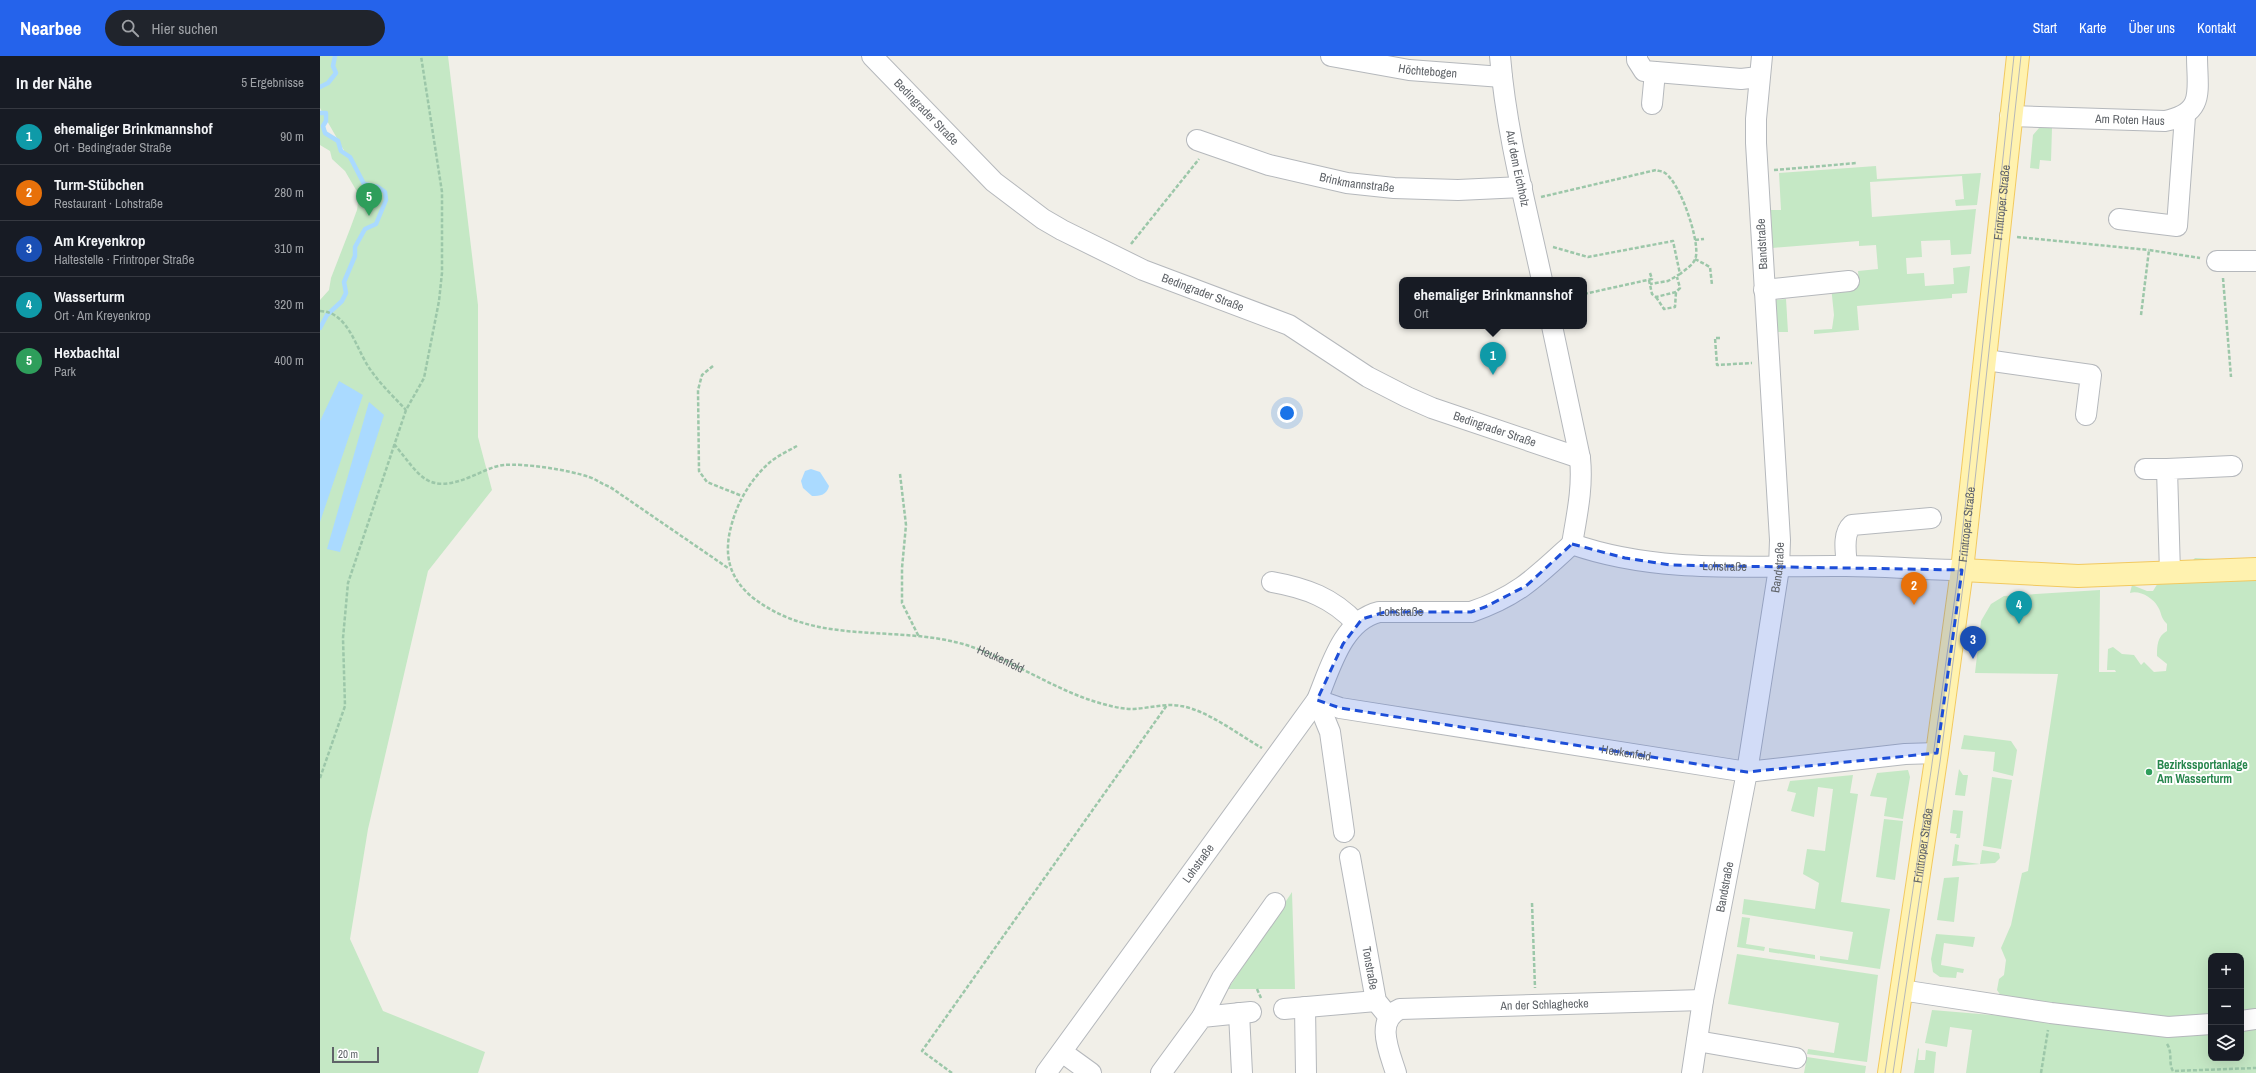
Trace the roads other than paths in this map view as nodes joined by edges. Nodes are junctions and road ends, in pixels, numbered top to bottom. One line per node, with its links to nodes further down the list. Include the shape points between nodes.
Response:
1 (872, 56): 25 (street, Bedingrader Straße, via 994,182 1043,219 1118,259 1289,325 1368,377 1432,408)
2 (1331, 56): 9 (street, Höchtebogen, via 1409,70)
3 (1500, 56): 9 (street, Auf dem Eichholz)
4 (1637, 56): 8 (street, via 1644,71)
5 (1762, 56): 10 (street, Bandstraße)
6 (2018, 56): 12 (main road, Frintroper Straße)
7 (2197, 56): 13 (street, via 2197,96 2191,111)
8 (1655, 72): 10 (street, via 1741,79); 11 (street)
9 (1502, 77): 15 (street, Auf dem Eichholz)
10 (1759, 77): 21 (street, Bandstraße, via 1756,119)
11 (1652, 104)
12 (2010, 116): 13 (street, Am Roten Haus, via 2165,121); 23 (main road, Frintroper Straße)
13 (2185, 116): 16 (street, via 2177,226)
14 (1204, 142): 15 (street, Brinkmannstraße, via 1269,165 1347,183 1394,188)
15 (1524, 194): 19 (street, Auf dem Eichholz)
16 (2119, 219)
17 (2219, 261): 18 (street)
18 (2256, 261)
19 (1541, 277)
20 (1849, 281): 21 (street)
21 (1764, 290): 32 (street, Bandstraße, via 1780,540)
22 (1553, 329): 25 (street)
23 (1986, 360): 24 (street, via 2091,375); 34 (main road, Frintroper Straße)
24 (2086, 415)
25 (1580, 458): 30 (street, via 1581,494)
26 (2232, 466): 28 (street)
27 (2145, 469): 28 (street)
28 (2167, 469): 35 (street)
29 (1931, 518): 31 (street, via 1852,525 1846,535)
30 (1572, 544): 32 (street, Lohstraße, via 1625,558 1672,565); 37 (street, Lohstraße, via 1526,586 1485,607 1471,612 1379,612 1370,614)
31 (1847, 566): 32 (street, Lohstraße); 34 (street, Lohstraße)
32 (1779, 568): 40 (street, Bandstraße)
33 (2256, 569): 35 (main road)
34 (1954, 570): 35 (main road, via 2078,576); 39 (main road, Frintroper Straße)
35 (2170, 573)
36 (1272, 582): 37 (street, via 1299,586 1319,596 1342,608)
37 (1356, 624): 38 (street, Lohstraße, via 1343,644)
38 (1317, 700): 40 (street, Heukenfeld, via 1340,708); 41 (street, via 1330,732); 55 (street, Lohstraße)
39 (1937, 754): 40 (street, Heukenfeld, via 1905,754); 44 (main road, Frintroper Straße)
40 (1748, 772): 45 (street, Bandstraße)
41 (1344, 832)
42 (1350, 858): 46 (street, Tonstraße)
43 (1275, 903): 49 (street, via 1222,978)
44 (1900, 990): 53 (street, via 2051,1014 2158,1026); 64 (main road, Frintroper Straße)
45 (1703, 1000): 50 (street, An der Schlaghecke, via 1409,1008 1393,1012); 54 (street, Bandstraße)
46 (1376, 1001): 47 (street); 50 (street, Tonstraße)
47 (1305, 1007): 48 (street); 61 (street)
48 (1284, 1009)
49 (1202, 1017): 57 (street); 60 (street, via 1245,1012)
50 (1389, 1017): 62 (street, via 1385,1032)
51 (2256, 1019): 52 (street)
52 (2244, 1020)
53 (2208, 1024)
54 (1697, 1041): 56 (street); 63 (street, Bandstraße)
55 (1062, 1052): 58 (street, Lohstraße); 59 (street)
56 (1796, 1058)
57 (1169, 1068)
58 (1046, 1073)
59 (1091, 1073)
60 (1242, 1073)
61 (1306, 1073)
62 (1396, 1073)
63 (1692, 1073)
64 (1889, 1073)

